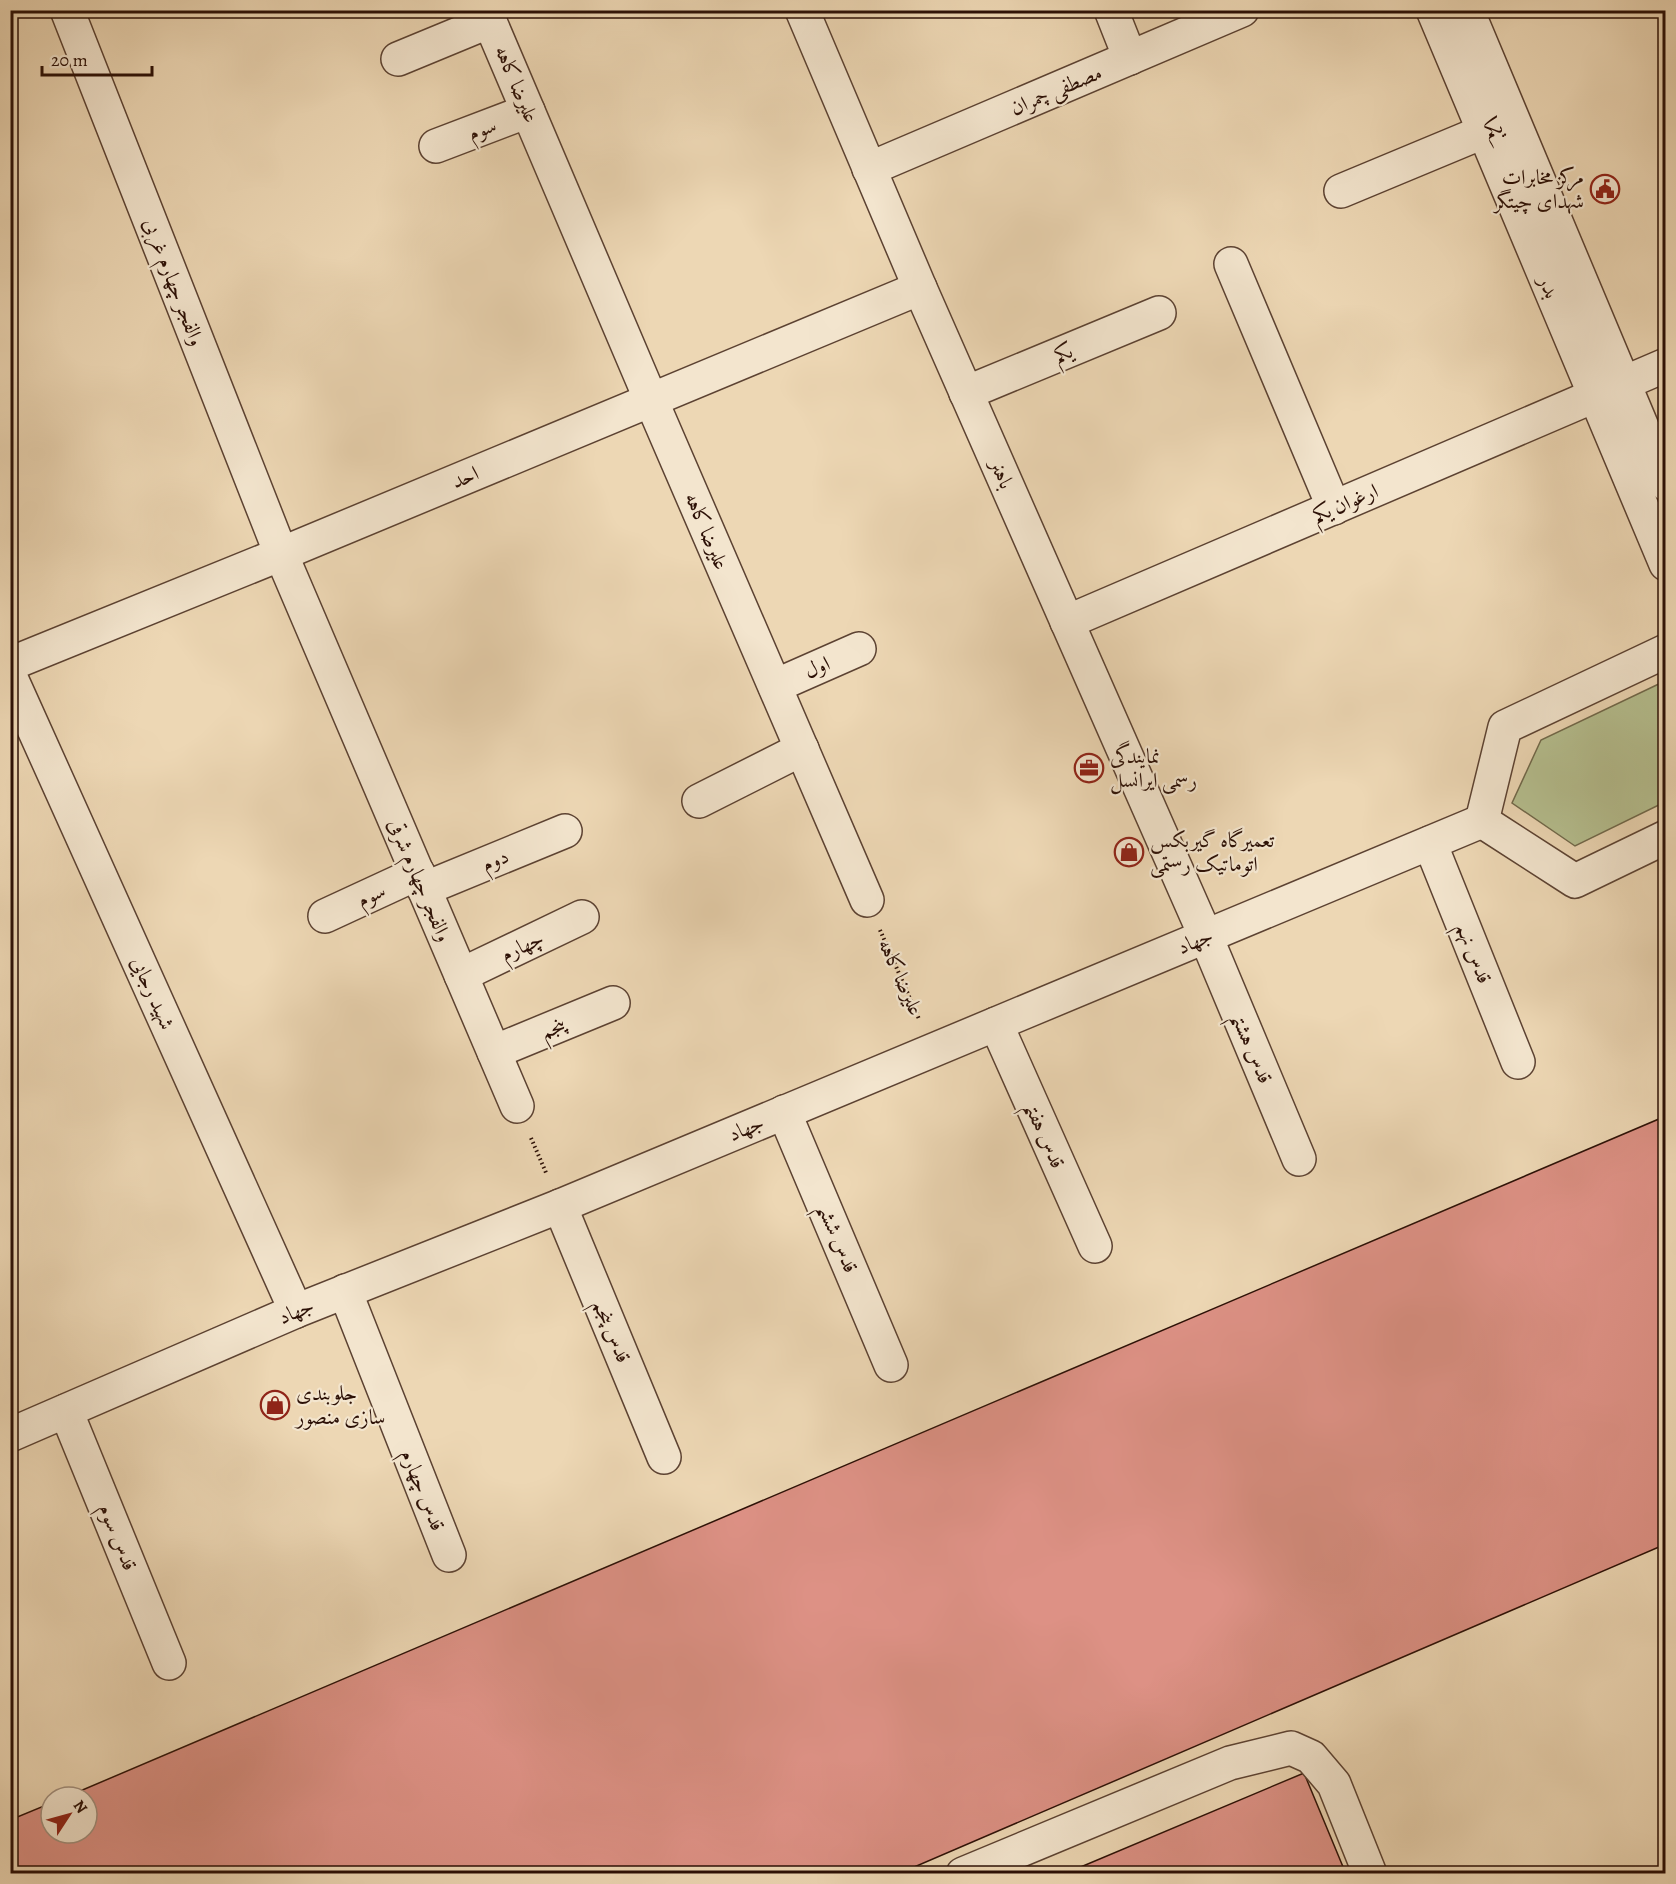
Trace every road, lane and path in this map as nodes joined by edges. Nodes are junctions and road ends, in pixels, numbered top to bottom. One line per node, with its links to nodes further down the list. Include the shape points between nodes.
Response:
1 (67, 10): 24 (street, والفجر چهارم غربی)
2 (802, 10): 13 (street, باهنر)
3 (1111, 10): 8 (street)
4 (1242, 10): 8 (street, مصطفی چمران)
5 (1433, 10): 11 (street, بدر)
6 (1467, 10): 11 (street, بدر)
7 (488, 16): 9 (street); 10 (street, علیرضا کاهه)
8 (1130, 58): 13 (street, مصطفی چمران)
9 (399, 59)
10 (528, 111): 12 (street, سوم); 21 (street, علیرضا کاهه)
11 (1498, 125): 14 (street, یکم); 19 (street, بدر)
12 (436, 146)
13 (869, 169): 16 (street, باهنر)
14 (1341, 191)
15 (1231, 264): 23 (street)
16 (920, 288): 20 (street, باهنر); 21 (street, احد)
17 (1159, 313): 20 (street, یکم)
18 (1665, 365): 19 (street, ارغوان یکم)
19 (1609, 390): 22 (street, بدر); 23 (street, ارغوان یکم); 25 (street, بدر)
20 (966, 393): 26 (street, باهنر)
21 (651, 400): 24 (street, احد); 31 (street, علیرضا کاهه)
22 (1665, 484)
23 (1334, 508): 26 (street, ارغوان یکم)
24 (281, 554): 29 (street, احد); 38 (street, والفجر چهارم شرقی)
25 (1665, 564)
26 (1067, 622): 42 (street, باهنر)
27 (859, 649): 31 (street, اول)
28 (1665, 651): 34 (street, via 1505,727)
29 (10, 664)
30 (10, 676): 55 (street, شهید رجایی)
31 (774, 686): 32 (street, علیرضا کاهه)
32 (802, 749): 33 (street); 39 (street, علیرضا کاهه)
33 (699, 801)
34 (1482, 821): 36 (street, via 1575,881); 37 (street, جهاد)
35 (565, 831): 38 (street, دوم)
36 (1665, 837)
37 (1430, 843): 42 (street, جهاد); 48 (street, قدس نهم)
38 (421, 881): 40 (street, سوم); 43 (street, والفجر چهارم شرقی)
39 (867, 900): 46 (path, علیرضا کاهه)
40 (325, 916)
41 (582, 917): 43 (street, چهارم)
42 (1206, 937): 45 (street, جهاد); 51 (street, قدس هشتم)
43 (461, 975): 47 (street, والفجر چهارم شرقی)
44 (613, 1003): 47 (street, پنجم)
45 (996, 1024): 46 (street, جهاد); 53 (street, قدس هفتم)
46 (933, 1050): 50 (street, جهاد)
47 (494, 1052): 49 (street, والفجر چهارم شرقی)
48 (1518, 1062)
49 (517, 1106): 52 (path)
50 (784, 1112): 52 (street, جهاد); 56 (street, قدس ششم)
51 (1299, 1159)
52 (560, 1206): 54 (street, جهاد); 59 (street, قدس پنجم)
53 (1095, 1246)
54 (345, 1291): 55 (street, جهاد); 60 (street, قدس چهارم)
55 (296, 1311): 57 (street, جهاد)
56 (891, 1365)
57 (66, 1411): 58 (street, جهاد); 61 (street, قدس سوم)
58 (13, 1427)
59 (664, 1457)
60 (449, 1555)
61 (169, 1663)
62 (963, 1874): 63 (street, via 1230,1763 1291,1748 1311,1756 1334,1784)
63 (1370, 1874)

